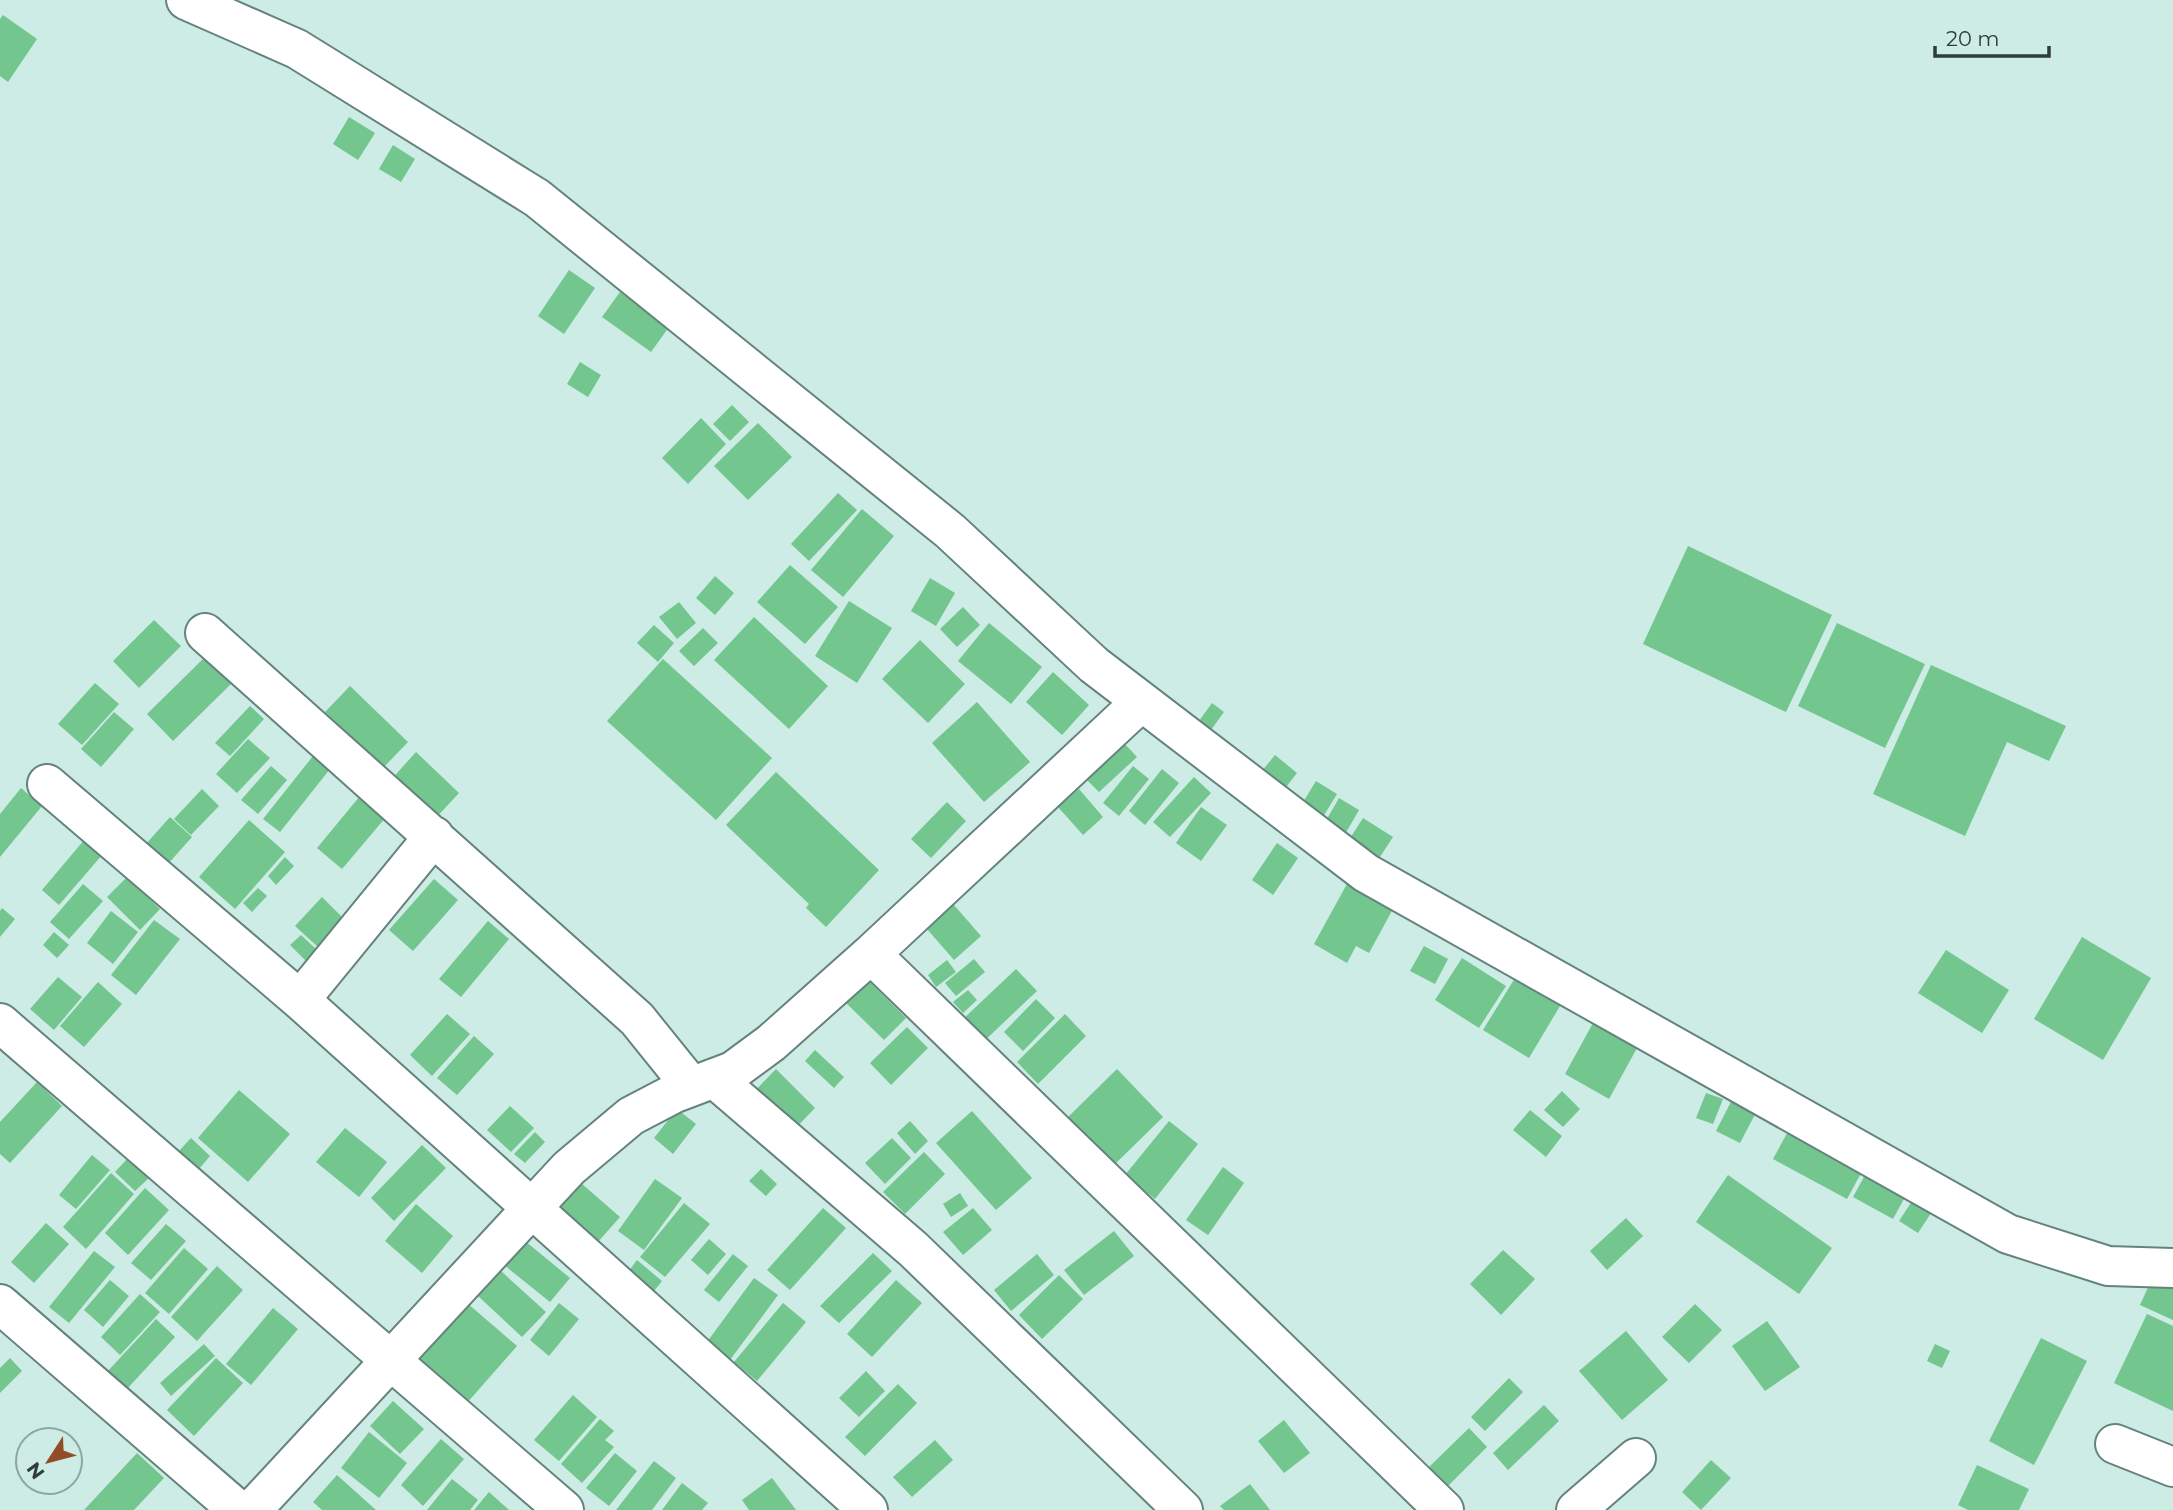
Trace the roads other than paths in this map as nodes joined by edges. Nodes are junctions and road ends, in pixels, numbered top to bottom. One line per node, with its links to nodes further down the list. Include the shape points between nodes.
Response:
1 (186, 0): 3 (street, via 297,49 537,198 950,531 1094,665)
2 (205, 633): 5 (street)
3 (1141, 702): 6 (street); 11 (street, via 1366,873 2008,1234 2108,1266)
4 (47, 784): 7 (street)
5 (433, 836): 7 (street); 9 (street)
6 (871, 954): 9 (street, via 771,1043 733,1071); 22 (street)
7 (300, 1000): 10 (street)
8 (0, 1023): 13 (street)
9 (703, 1082): 10 (street, via 631,1116 569,1168); 21 (street, via 913,1249)
10 (531, 1209): 13 (street); 20 (street)
11 (2173, 1268)
12 (0, 1304): 17 (street)
13 (393, 1359): 18 (street); 19 (street)
14 (2115, 1444): 16 (street)
15 (1636, 1458): 23 (street)
16 (2173, 1467)
17 (238, 1510)
18 (251, 1510)
19 (564, 1510)
20 (868, 1510)
21 (1183, 1510)
22 (1444, 1510)
23 (1576, 1510)

